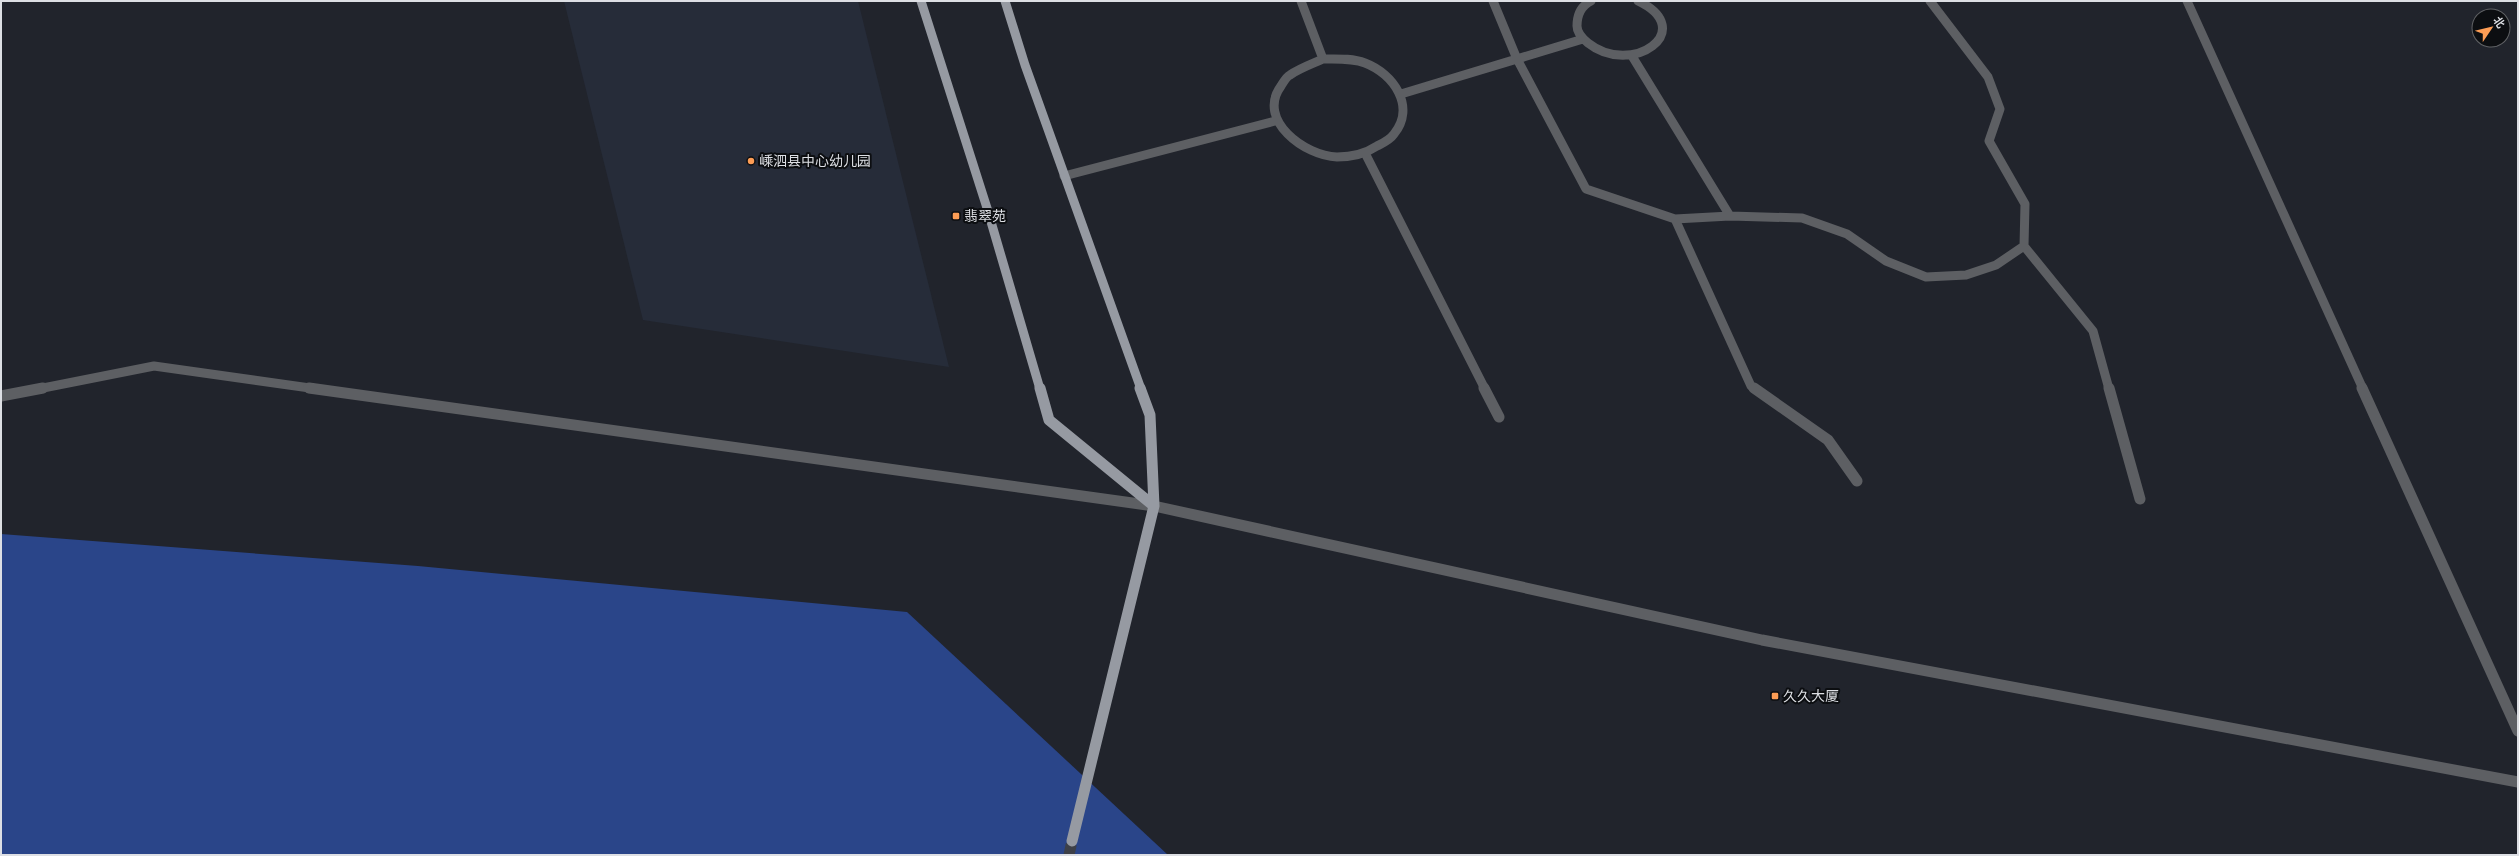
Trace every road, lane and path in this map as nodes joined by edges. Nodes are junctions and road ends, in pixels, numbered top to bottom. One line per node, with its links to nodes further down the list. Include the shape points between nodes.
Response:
1 (920, 1): 24 (main road, via 987,208 1049,420)
2 (1005, 1): 16 (main road)
3 (1301, 1): 11 (street)
4 (1493, 1): 12 (street)
5 (1591, 1): 9 (street, via 1580,10 1576,20)
6 (1638, 1): 10 (street, via 1653,11 1663,30 1655,47)
7 (1930, 1): 19 (street, via 1988,77 2000,109 1989,141 2025,204)
8 (2187, 1): 25 (street)
9 (1583, 40): 10 (street, via 1605,53); 12 (street)
10 (1632, 56): 17 (street)
11 (1323, 59): 13 (street, via 1366,63 1383,72); 14 (street, via 1303,65 1287,76 1276,89 1273,105)
12 (1517, 59): 13 (street); 18 (street, via 1586,189)
13 (1401, 94): 15 (street, via 1404,101 1404,117 1397,132 1384,145)
14 (1275, 121): 15 (street, via 1296,144 1322,155 1344,157); 16 (street)
15 (1365, 153): 21 (street)
16 (1064, 176): 24 (main road, via 1150,415)
17 (1730, 216): 18 (street); 19 (street, via 1802,218 1847,234 1886,261 1926,277 1966,275 1996,265)
18 (1675, 219): 22 (street, via 1751,386 1828,440)
19 (2024, 246): 23 (street, via 2093,331)
20 (1, 396): 24 (street, via 154,366)
21 (1499, 418)
22 (1857, 481)
23 (2140, 499)
24 (1154, 506): 26 (street, via 1762,640); 27 (main road)
25 (2518, 731)
26 (2518, 782)
27 (1072, 841)

